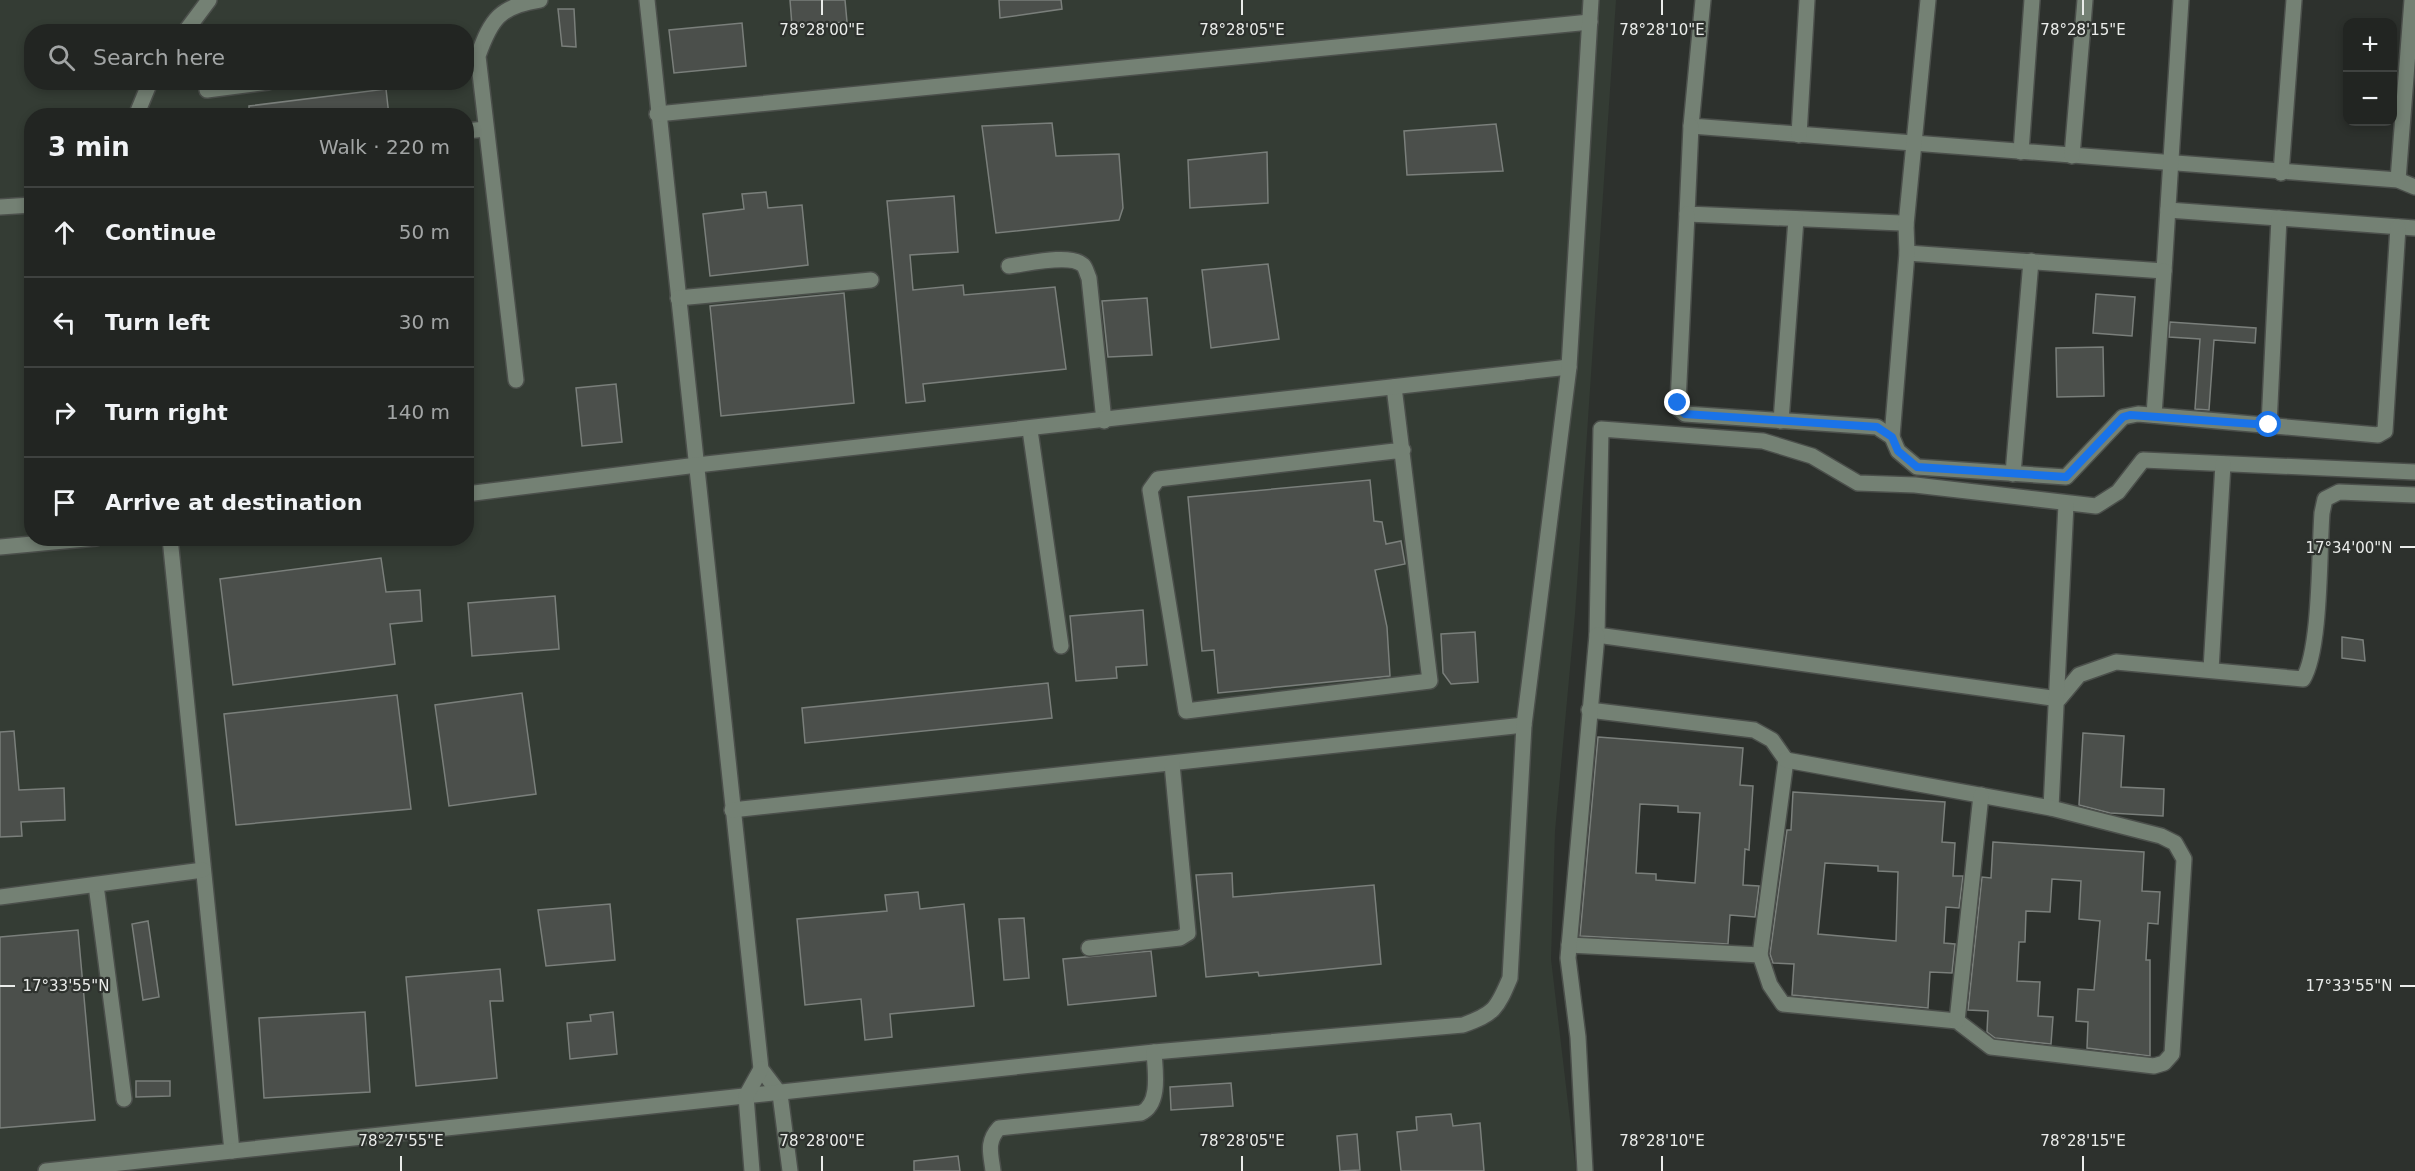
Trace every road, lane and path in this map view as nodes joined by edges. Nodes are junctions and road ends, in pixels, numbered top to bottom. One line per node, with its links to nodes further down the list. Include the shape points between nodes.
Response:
1 (209, 0): 14 (street)
2 (540, 0): 15 (street, via 519,3 502,12 488,26)
3 (647, 0): 19 (street)
4 (1591, 0): 13 (street)
5 (1703, 0): 20 (street)
6 (1807, 0): 23 (street)
7 (1928, 0): 24 (street)
8 (2032, 0): 25 (street)
9 (2085, 0): 26 (street)
10 (2181, 0): 27 (street)
11 (2294, 0): 28 (street)
12 (2412, 0): 29 (street)
13 (1590, 22): 19 (street); 46 (street)
14 (191, 24)
15 (474, 53)
16 (474, 67): 21 (street)
17 (147, 90): 18 (street)
18 (139, 108)
19 (657, 114): 45 (street)
20 (1691, 126): 23 (street); 34 (street)
21 (486, 129): 22 (street); 47 (street)
22 (474, 130)
23 (1799, 135): 24 (street)
24 (1914, 142): 25 (street); 37 (street)
25 (2021, 152): 26 (street)
26 (2072, 156): 27 (street)
27 (2170, 164): 28 (street); 33 (street)
28 (2281, 173): 29 (street)
29 (2398, 180): 30 (street)
30 (2415, 187)
31 (24, 206): 32 (street)
32 (0, 207)
33 (2168, 210): 35 (street); 43 (street)
34 (1687, 214): 36 (street); 51 (street, via 1679,409 1685,414)
35 (2279, 218): 38 (street); 52 (street)
36 (1796, 219): 37 (street); 51 (street)
37 (1906, 225): 40 (street)
38 (2398, 227): 39 (street); 52 (street, via 2385,431 2378,435)
39 (2415, 228)
40 (1907, 253): 41 (street); 54 (street)
41 (2031, 261): 43 (street); 59 (street)
42 (1009, 266): 50 (street, via 1061,259 1084,265 1089,278)
43 (2164, 271): 49 (street)
44 (870, 280): 45 (street)
45 (678, 298): 57 (street)
46 (1569, 367): 48 (street); 71 (street)
47 (516, 380)
48 (1394, 387): 50 (street); 55 (street)
49 (2154, 415): 52 (street); 59 (street, via 2123,417 2066,477)
50 (1104, 421): 53 (street)
51 (1781, 421): 54 (street, via 1877,427)
52 (2269, 425)
53 (1030, 430): 57 (street); 67 (street)
54 (1892, 437): 59 (street, via 1898,451 1917,467)
55 (1403, 450): 55 (street, via 1430,681 1186,711 1150,490 1158,479)
56 (2223, 464): 58 (street); 62 (street, via 2143,460 2118,492 2096,506); 68 (street)
57 (697, 465): 60 (street); 76 (street)
58 (2415, 472)
59 (2013, 474)
60 (474, 493)
61 (2415, 495): 68 (street, via 2339,492 2325,499 2314,636 2310,668 2303,679)
62 (2066, 504): 66 (street, via 1915,485 1858,483 1812,456 1763,441 1601,429); 69 (street)
63 (24, 545): 65 (street)
64 (171, 546): 77 (street)
65 (0, 547)
66 (1597, 635): 69 (street); 70 (street)
67 (1061, 646)
68 (2211, 670): 69 (street, via 2116,662 2079,675)
69 (2059, 699): 75 (street)
70 (1589, 710): 72 (street, via 1754,730 1772,740); 80 (street)
71 (1524, 725): 73 (street); 84 (street, via 1510,978 1501,1000 1487,1016 1462,1025)
72 (1786, 760): 74 (street); 82 (street)
73 (1172, 764): 76 (street); 81 (street, via 1188,933 1180,938)
74 (1981, 795): 75 (street); 83 (street)
75 (2051, 808): 83 (street, via 2161,836 2175,843 2184,860 2172,1054 2164,1063 2154,1065 1991,1047)
76 (732, 810): 85 (street)
77 (203, 870): 78 (street); 89 (street)
78 (96, 885): 79 (street); 88 (street)
79 (0, 897)
80 (1569, 945): 82 (street); 94 (street)
81 (1089, 948)
82 (1760, 955): 83 (street, via 1770,985 1783,1004)
83 (1958, 1021)
84 (1154, 1052): 86 (street); 93 (street, via 1154,1089 1147,1110 999,1128 989,1145)
85 (761, 1069): 86 (street); 87 (street)
86 (780, 1094): 87 (street); 92 (street)
87 (746, 1096): 89 (street); 91 (street)
88 (124, 1099)
89 (232, 1151): 90 (street)
90 (46, 1171)
91 (752, 1171)
92 (790, 1171)
93 (993, 1171)
94 (1585, 1171)

